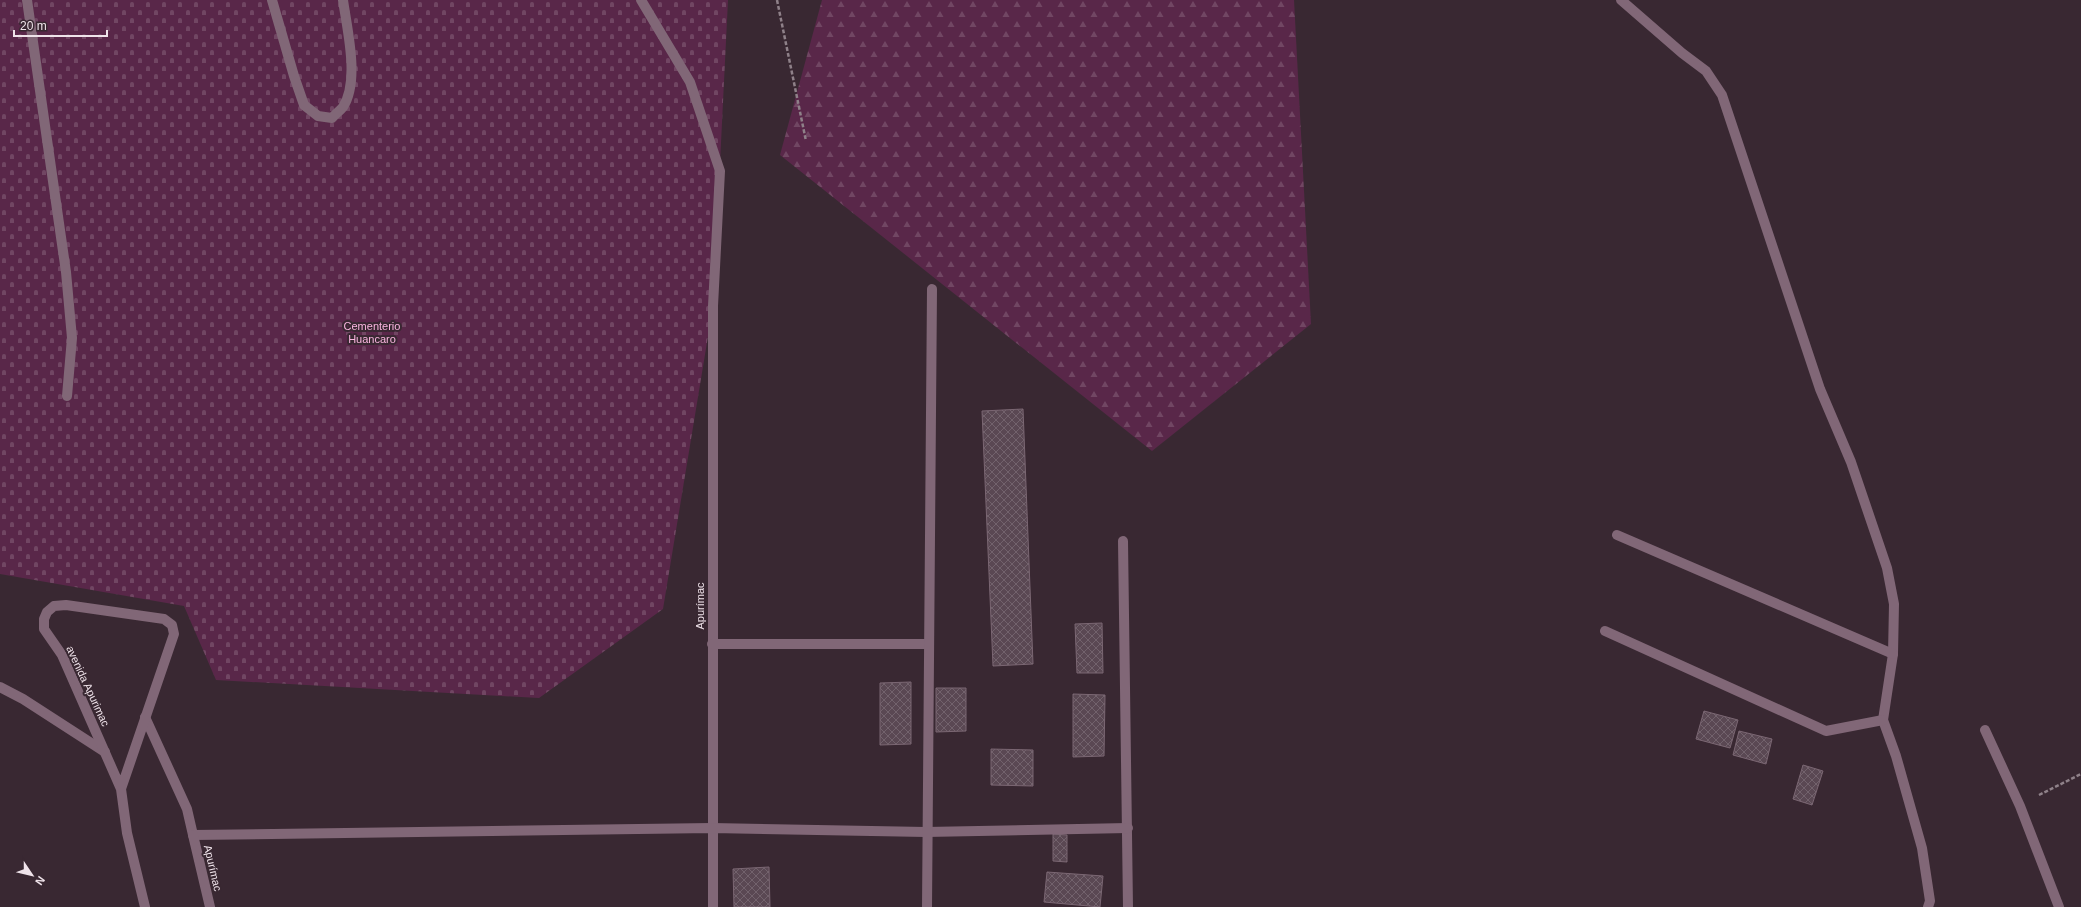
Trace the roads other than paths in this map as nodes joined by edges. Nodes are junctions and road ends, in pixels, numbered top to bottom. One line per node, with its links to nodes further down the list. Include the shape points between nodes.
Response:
1 (26, 0): 7 (street, via 66,272 72,338)
2 (272, 0): 3 (street, via 304,105 318,116 332,118 343,107 349,92 352,67)
3 (343, 0)
4 (641, 0): 11 (street, Apurímac, via 690,82 720,171 712,306)
5 (1621, 0): 13 (street, via 1706,71 1722,95 1820,389 1851,462 1887,568 1894,604)
6 (932, 289): 12 (street)
7 (67, 396)
8 (1616, 535): 13 (street)
9 (1123, 541): 21 (street)
10 (1605, 631): 16 (street, via 1826,732)
11 (712, 644): 12 (street); 20 (street, Apurímac)
12 (929, 644): 22 (street)
13 (1893, 654): 16 (street)
14 (0, 687): 18 (street)
15 (145, 718): 18 (street, avenida Apurimac, via 174,634 172,625 164,619 75,606 54,606 47,612 44,629 62,654); 19 (street); 23 (street, Apurímac, via 187,809)
16 (1883, 720): 29 (street, via 1922,848 1930,901)
17 (1985, 730): 30 (street, via 2020,806)
18 (105, 752): 19 (street, avenida Apurimac)
19 (121, 789): 24 (street, avenida Apurimac, via 127,833)
20 (712, 828): 22 (street); 23 (street); 26 (street, Apurímac)
21 (1128, 828): 22 (street); 28 (street)
22 (926, 832): 27 (street)
23 (193, 835): 25 (street, Apurímac)
24 (146, 907)
25 (210, 907)
26 (713, 907)
27 (927, 907)
28 (1128, 907)
29 (1928, 907)
30 (2059, 907)

